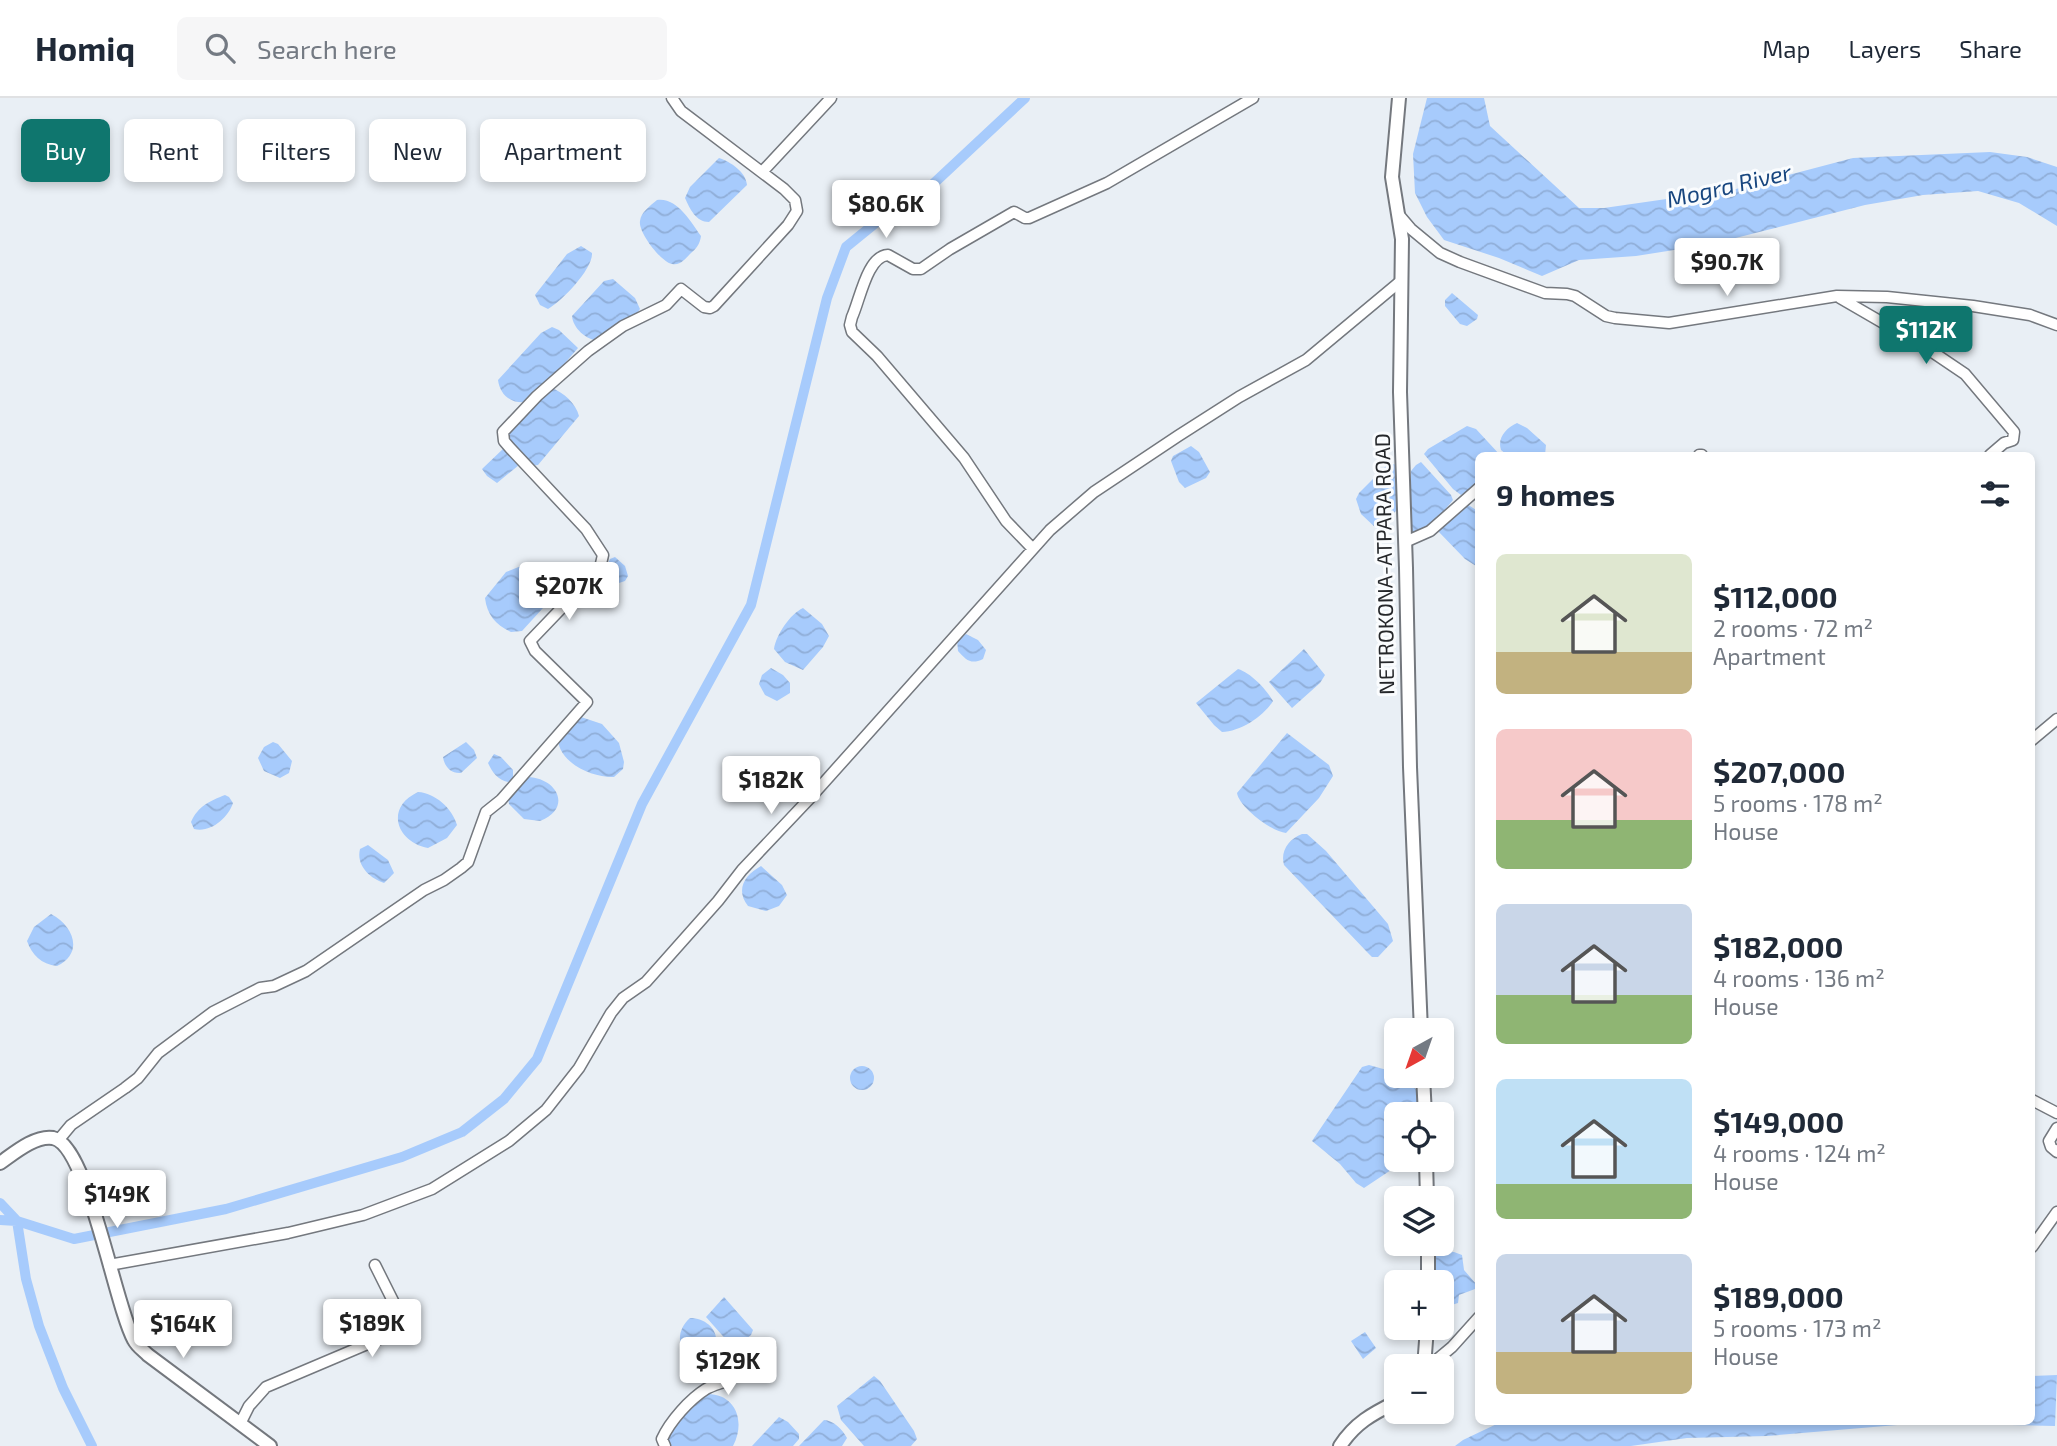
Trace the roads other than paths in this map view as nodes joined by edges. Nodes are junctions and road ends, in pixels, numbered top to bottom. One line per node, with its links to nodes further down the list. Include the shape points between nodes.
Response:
1 (672, 98): 5 (street, via 681,111)
2 (831, 98): 5 (street)
3 (1253, 98): 13 (street, via 1107,183 1029,218 1014,212 921,269 888,255 872,266 852,317 852,332 964,458 1006,521)
4 (1399, 98): 6 (street, NETROKONA-ATPARA ROAD, via 1392,177)
5 (762, 172): 20 (street, via 795,200 797,211 714,306 704,307 681,289 666,306 623,326 588,351 503,432 510,448 586,529 603,555 600,568 530,641 587,702 486,812 468,862 461,868 306,971 213,1012 158,1053 138,1078 71,1125)
6 (1399, 215): 7 (street, NETROKONA-ATPARA ROAD); 8 (street, via 1440,253 1545,293 1567,293 1615,318 1670,323)
7 (1402, 279): 12 (street, NETROKONA-ATPARA ROAD); 13 (street, via 1306,360 1094,492)
8 (1837, 296): 9 (street, via 1973,306 2030,315); 10 (street, via 1965,374 2014,432 2013,440)
9 (2057, 325)
10 (1993, 452)
11 (1475, 492): 12 (street, via 1430,531)
12 (1405, 542): 16 (street, NETROKONA-ATPARA ROAD)
13 (1033, 549): 25 (street, via 646,982 623,998 571,1078 545,1110 509,1141 432,1189 363,1215)
14 (2057, 719): 15 (street)
15 (2035, 737)
16 (1420, 1018)
17 (2035, 1102): 18 (street)
18 (2057, 1113)
19 (2057, 1128): 21 (street, via 2049,1141)
20 (61, 1142): 22 (street, via 45,1139); 25 (street, via 93,1202)
21 (2057, 1152)
22 (0, 1163)
23 (2057, 1212): 24 (street)
24 (2035, 1243)
25 (108, 1265): 31 (street, via 137,1344)
26 (375, 1265): 31 (street, via 410,1326 266,1387)
27 (1475, 1321): 29 (street)
28 (771, 1345): 33 (street, via 729,1381 697,1396 667,1428 662,1439)
29 (1443, 1354)
30 (1384, 1408): 34 (street, via 1354,1427)
31 (240, 1424): 32 (street)
32 (270, 1446)
33 (665, 1446)
34 (1340, 1446)

